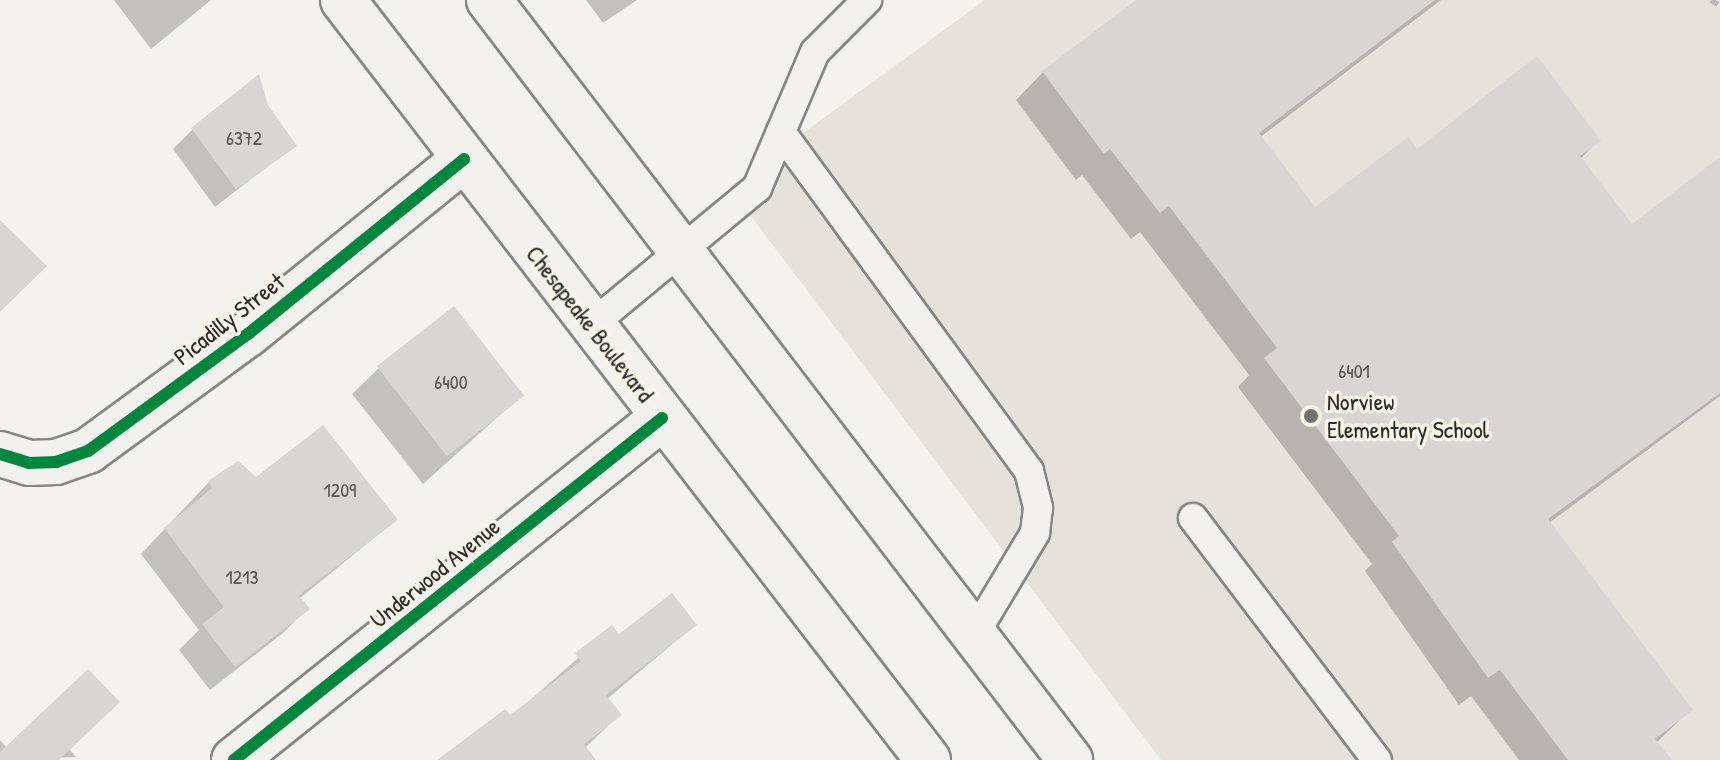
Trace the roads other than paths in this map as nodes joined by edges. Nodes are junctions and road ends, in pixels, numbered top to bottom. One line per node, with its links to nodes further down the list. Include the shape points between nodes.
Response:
1 (343, 0): 5 (main road, Chesapeake Boulevard)
2 (489, 0): 6 (main road)
3 (867, 0): 4 (lane, via 815,52)
4 (781, 132): 6 (lane, via 757,188); 11 (lane, via 1029,471 1038,508 1035,533)
5 (464, 159): 7 (main road, Chesapeake Boulevard); 9 (main road, Picadilly Street, via 248,334 88,451 56,462 29,463)
6 (680, 252): 7 (lane); 11 (main road)
7 (590, 326): 8 (main road, Chesapeake Boulevard)
8 (662, 418): 12 (main road, Underwood Avenue); 13 (main road, Chesapeake Boulevard)
9 (0, 454)
10 (1193, 518): 15 (lane)
11 (974, 635): 14 (main road)
12 (234, 760)
13 (928, 760)
14 (1070, 760)
15 (1377, 760)

